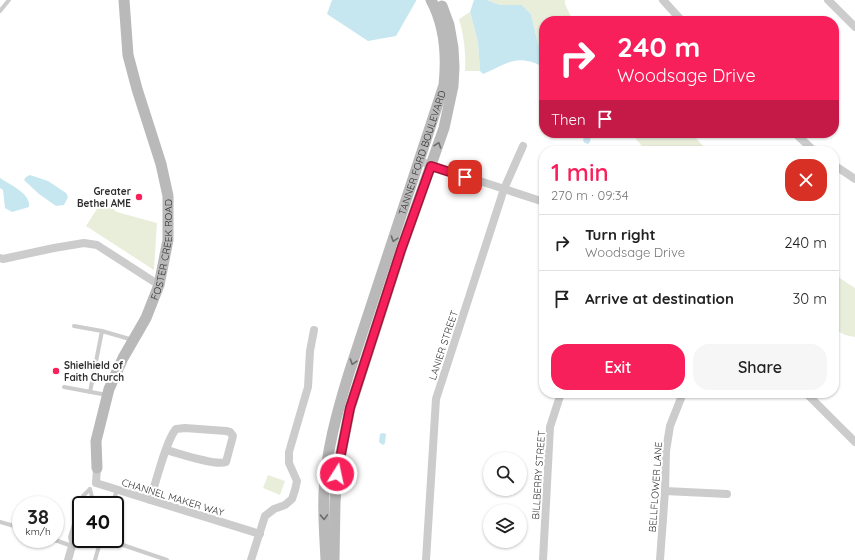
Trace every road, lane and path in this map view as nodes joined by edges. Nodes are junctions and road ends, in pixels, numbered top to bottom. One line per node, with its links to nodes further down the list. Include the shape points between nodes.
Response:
1 (9, 0): 7 (lane)
2 (124, 0): 20 (street, FOSTER CREEK ROAD, via 128,55 168,196 168,240)
3 (432, 0): 13 (street, TANNER FORD BOULEVARD, via 445,47 446,69 444,85)
4 (440, 0): 14 (street, TANNER FORD BOULEVARD, one-way to 4, via 444,128 453,86 454,61 449,25)
5 (663, 0): 8 (street)
6 (828, 0): 9 (street)
7 (0, 11)
8 (677, 16)
9 (855, 27)
10 (801, 138): 12 (street)
11 (523, 146): 17 (street, LANIER STREET)
12 (809, 146)
13 (419, 161): 14 (street); 54 (street, TANNER FORD BOULEVARD, one-way to 54, via 337,415 324,493)
14 (431, 166): 17 (street); 55 (street, TANNER FORD BOULEVARD, via 350,408 337,474)
15 (839, 168): 16 (street)
16 (855, 179)
17 (504, 189): 18 (street); 56 (street, LANIER STREET, via 436,399)
18 (539, 200)
19 (0, 258): 20 (street, via 84,243 97,245)
20 (158, 285): 24 (street, FOSTER CREEK ROAD, via 146,318)
21 (74, 326): 23 (lane)
22 (314, 330): 45 (street, via 308,387 288,452 289,464 297,481 295,490 292,499 265,516)
23 (102, 331): 24 (lane); 26 (lane)
24 (133, 340): 27 (street, FOSTER CREEK ROAD)
25 (64, 386): 26 (lane)
26 (90, 392): 27 (lane)
27 (108, 395): 33 (street, FOSTER CREEK ROAD, via 96,441)
28 (559, 398): 57 (street, BILLBERRY STREET, via 550,427)
29 (681, 398): 36 (street, BELLFLOWER LANE, via 670,426 666,451)
30 (811, 398): 31 (street)
31 (855, 442)
32 (166, 450): 32 (street, via 176,429 226,431 233,436 226,462 222,464); 41 (street)
33 (96, 468): 34 (street)
34 (93, 486): 35 (street, CHANNEL MAKER WAY); 38 (lane); 39 (lane)
35 (117, 490): 40 (lane); 41 (street, CHANNEL MAKER WAY)
36 (665, 491): 37 (street); 58 (street, BELLFLOWER LANE)
37 (727, 494)
38 (83, 496)
39 (92, 496)
40 (115, 496)
41 (150, 500): 45 (street, CHANNEL MAKER WAY)
42 (0, 522): 43 (lane)
43 (12, 525)
44 (72, 530): 47 (lane)
45 (260, 534): 53 (street)
46 (64, 543): 47 (lane)
47 (72, 546): 50 (street)
48 (124, 546): 52 (lane)
49 (98, 548): 51 (lane)
50 (68, 560)
51 (95, 560)
52 (166, 560)
53 (251, 560)
54 (326, 560)
55 (334, 560)
56 (426, 560)
57 (542, 560)
58 (660, 560)

